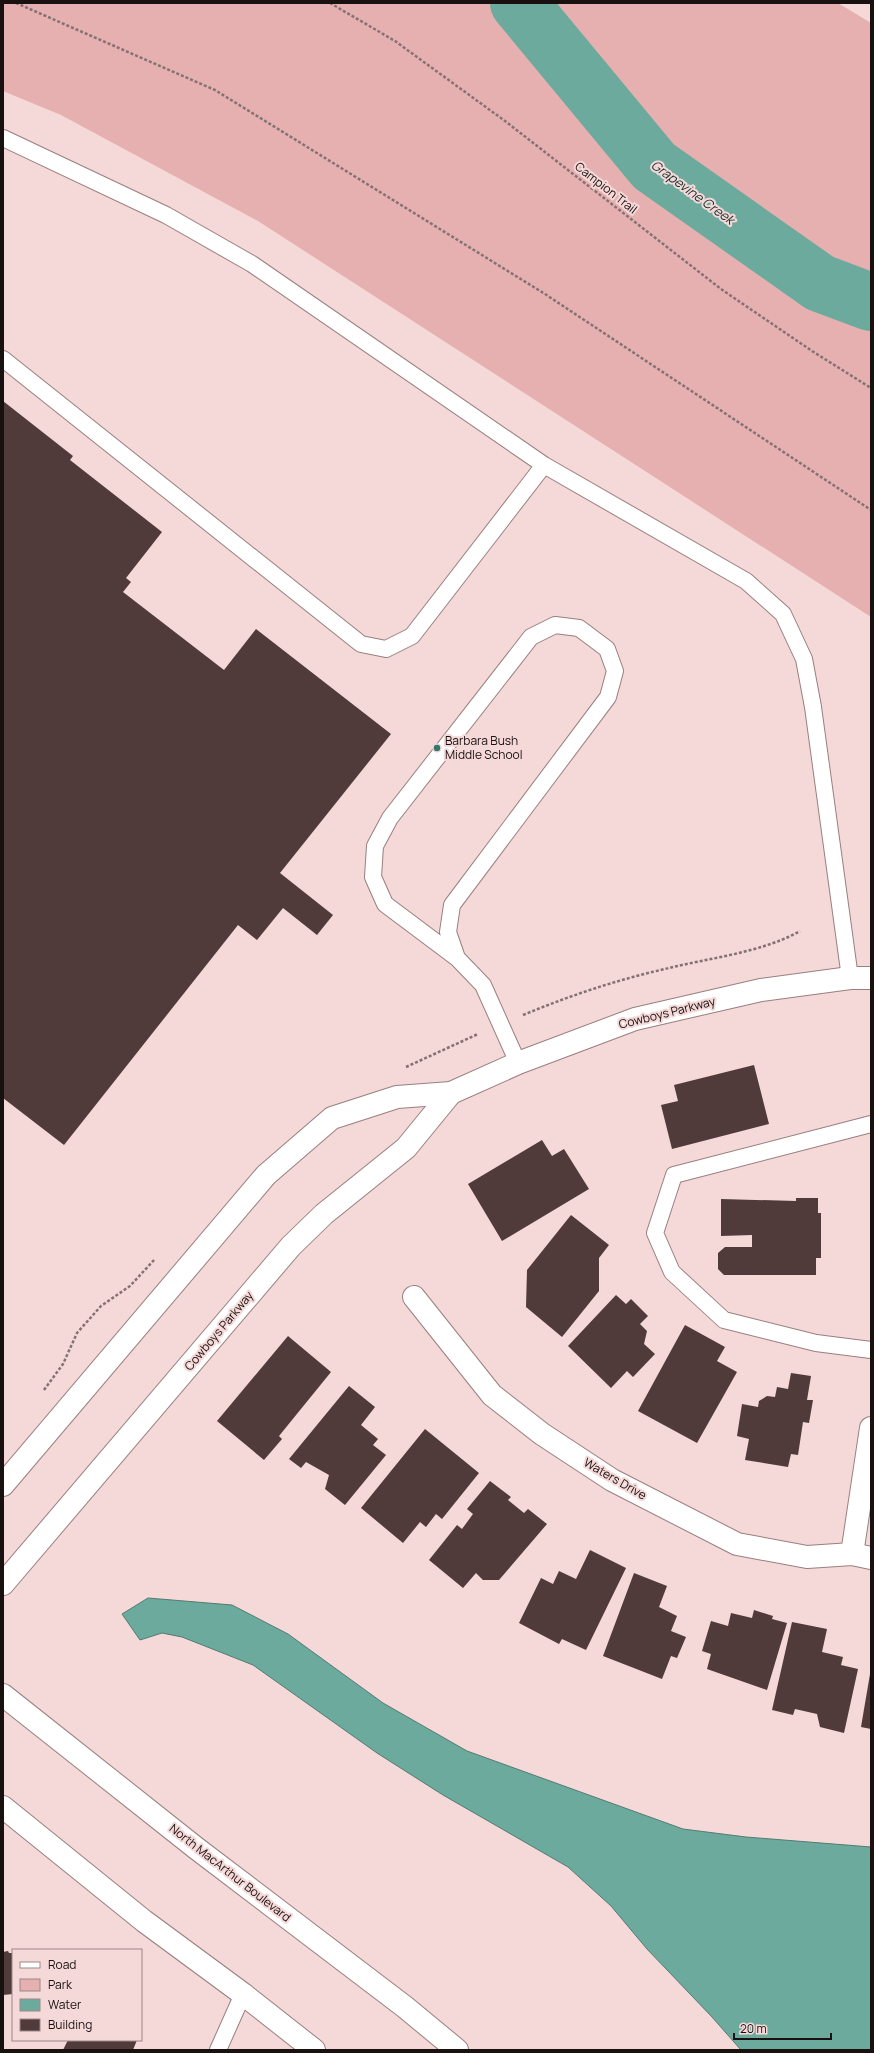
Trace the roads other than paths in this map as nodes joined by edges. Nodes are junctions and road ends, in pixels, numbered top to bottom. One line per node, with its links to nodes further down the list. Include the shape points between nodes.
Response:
1 (3, 138): 3 (lane, via 166,215 252,264)
2 (3, 359): 3 (lane, via 360,644 386,649 412,636)
3 (544, 465): 5 (lane, via 746,581 783,614 804,659)
4 (457, 958): 4 (lane, via 448,932 452,905 608,697 614,671 607,649 579,628 555,624 531,637 390,818 375,846 373,877 385,904); 6 (lane, via 483,985)
5 (861, 978): 6 (street, Cowboys Parkway, via 761,990 636,1019)
6 (518, 1063): 7 (street, Cowboys Parkway)
7 (451, 1093): 12 (street, Cowboys Parkway, via 397,1097 332,1118 266,1175); 14 (street, Cowboys Parkway, via 406,1148 324,1214 291,1246)
8 (871, 1124): 10 (lane, via 674,1175 655,1234 672,1272 724,1320 816,1343)
9 (414, 1297): 13 (street, Waters Drive, via 492,1395 542,1434 612,1480 736,1544 807,1557)
10 (871, 1350)
11 (871, 1428): 13 (street)
12 (3, 1485)
13 (861, 1556)
14 (3, 1584)
15 (3, 1695): 20 (street, North MacArthur Boulevard)
16 (3, 1807): 17 (street, via 144,1921)
17 (243, 1994): 18 (lane); 19 (street)
18 (218, 2050)
19 (314, 2050)
20 (457, 2050)

